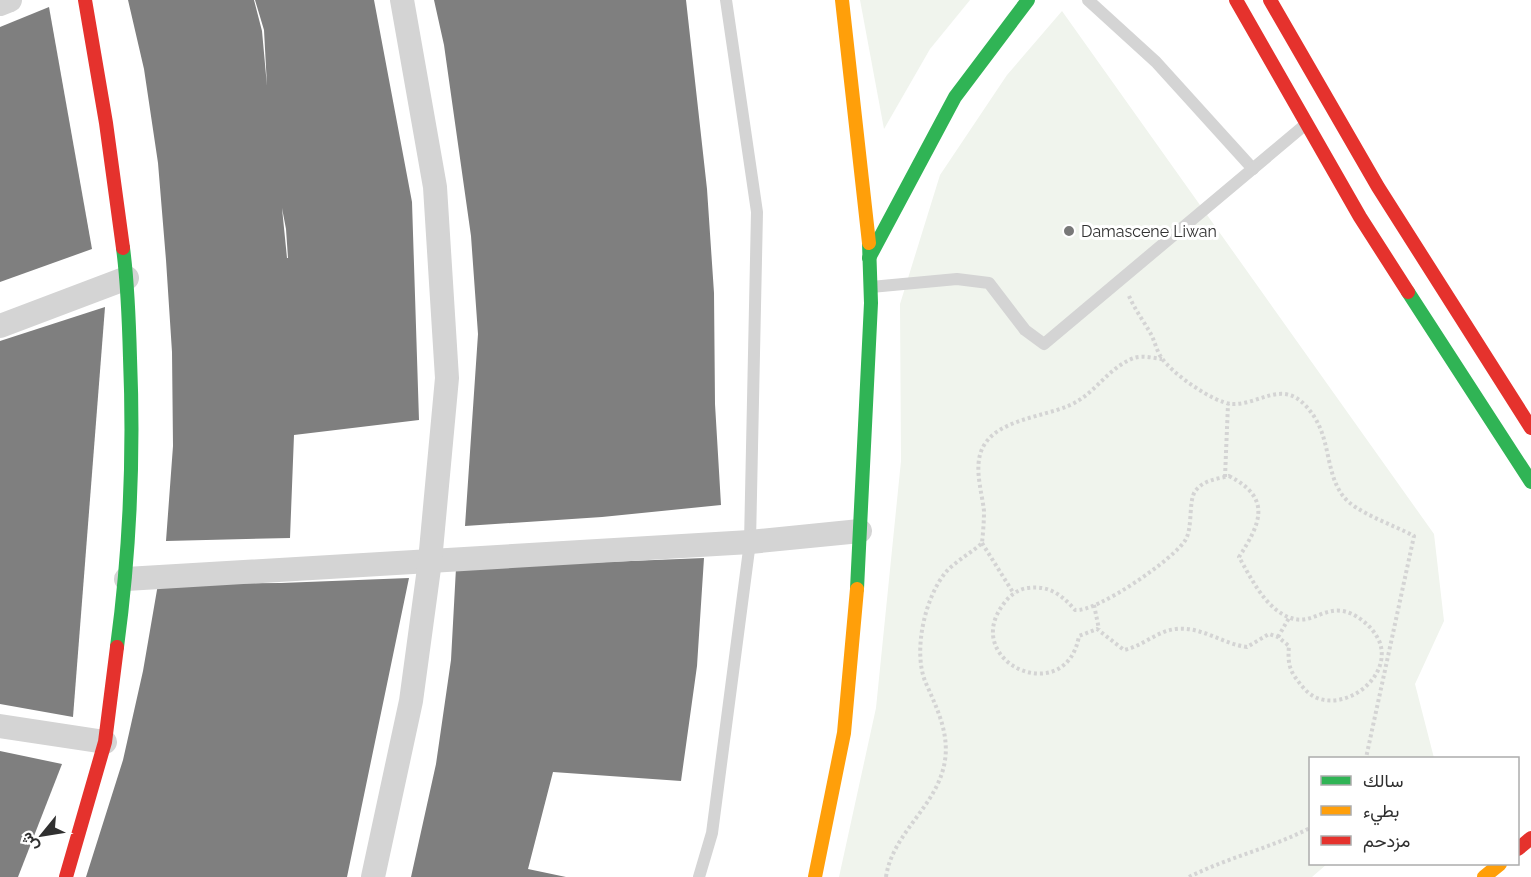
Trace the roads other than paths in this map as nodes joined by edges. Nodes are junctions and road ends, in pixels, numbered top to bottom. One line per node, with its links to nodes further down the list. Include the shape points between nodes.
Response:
1 (10, 0): 10 (street)
2 (85, 0): 14 (main road)
3 (402, 0): 21 (street, via 435,187 447,378)
4 (726, 0): 20 (lane, via 757,212)
5 (842, 0): 13 (main road)
6 (1029, 0): 13 (main road, via 955,97)
7 (1088, 0): 12 (lane, via 1156,62)
8 (1236, 0): 11 (main road)
9 (1270, 0): 17 (main road, via 1378,187)
10 (0, 4)
11 (1308, 123): 12 (lane); 18 (main road, via 1367,226)
12 (1253, 169): 15 (lane, via 1044,344 1025,330 989,283 957,279)
13 (869, 259): 15 (main road)
14 (128, 278): 16 (street); 22 (main road, via 133,440)
15 (870, 287): 19 (main road)
16 (0, 326)
17 (1531, 428)
18 (1531, 482)
19 (860, 531): 20 (street); 31 (main road, via 844,733)
20 (750, 542): 21 (street); 30 (lane, via 712,833)
21 (430, 561): 22 (street); 29 (street, via 411,701)
22 (126, 579): 24 (main road)
23 (0, 726): 24 (street)
24 (105, 742): 28 (main road)
25 (1531, 838): 26 (main road)
26 (1519, 848)
27 (1499, 865): 32 (main road)
28 (66, 877)
29 (373, 877)
30 (699, 877)
31 (815, 877)
32 (1484, 877)

